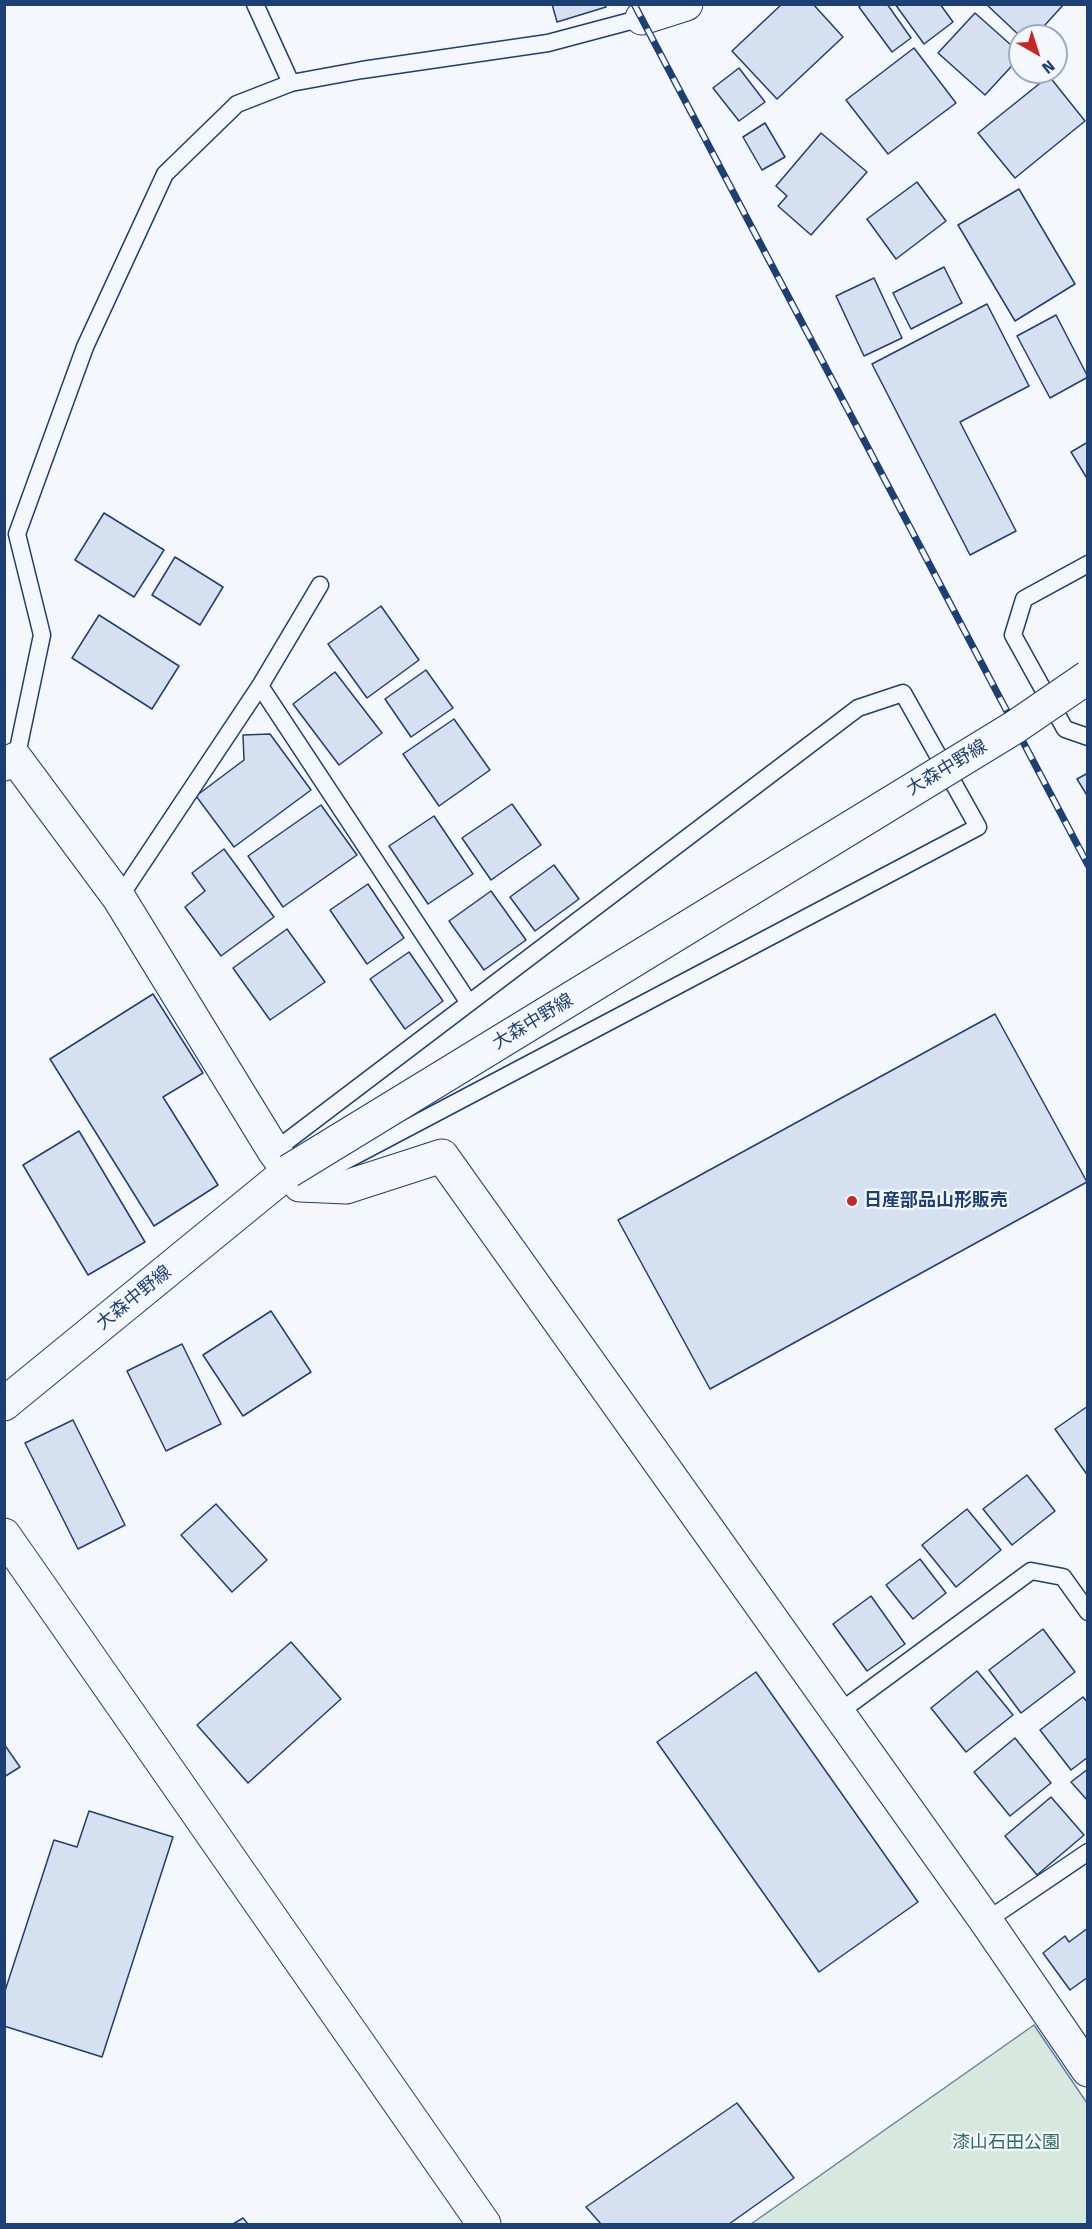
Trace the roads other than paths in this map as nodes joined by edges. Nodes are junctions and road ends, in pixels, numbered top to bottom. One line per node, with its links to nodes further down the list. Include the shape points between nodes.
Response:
1 (255, 4): 4 (lane)
2 (686, 4): 3 (street)
3 (642, 18): 4 (lane, via 548,43)
4 (291, 83): 10 (lane, via 237,105 165,174 85,347 17,534 42,635)
5 (1088, 564): 9 (lane, via 1024,599 1013,634 1065,729)
6 (320, 585): 8 (lane)
7 (1088, 677): 13 (street, 大森中野線, bridge, via 1015,727)
8 (260, 686): 11 (lane); 12 (lane)
9 (1088, 737)
10 (10, 761): 11 (street)
11 (119, 898): 13 (street)
12 (469, 1003): 13 (lane); 13 (lane, via 858,708 903,693 978,827)
13 (288, 1169): 14 (street, 大森中野線); 17 (street, via 346,1187 442,1156)
14 (4, 1404)
15 (4, 1535): 21 (street)
16 (1088, 1612): 17 (lane, via 1063,1577 1031,1571)
17 (838, 1713): 19 (street)
18 (1088, 1852): 19 (lane)
19 (986, 1921): 20 (street)
20 (1088, 2070)
21 (484, 2224)

